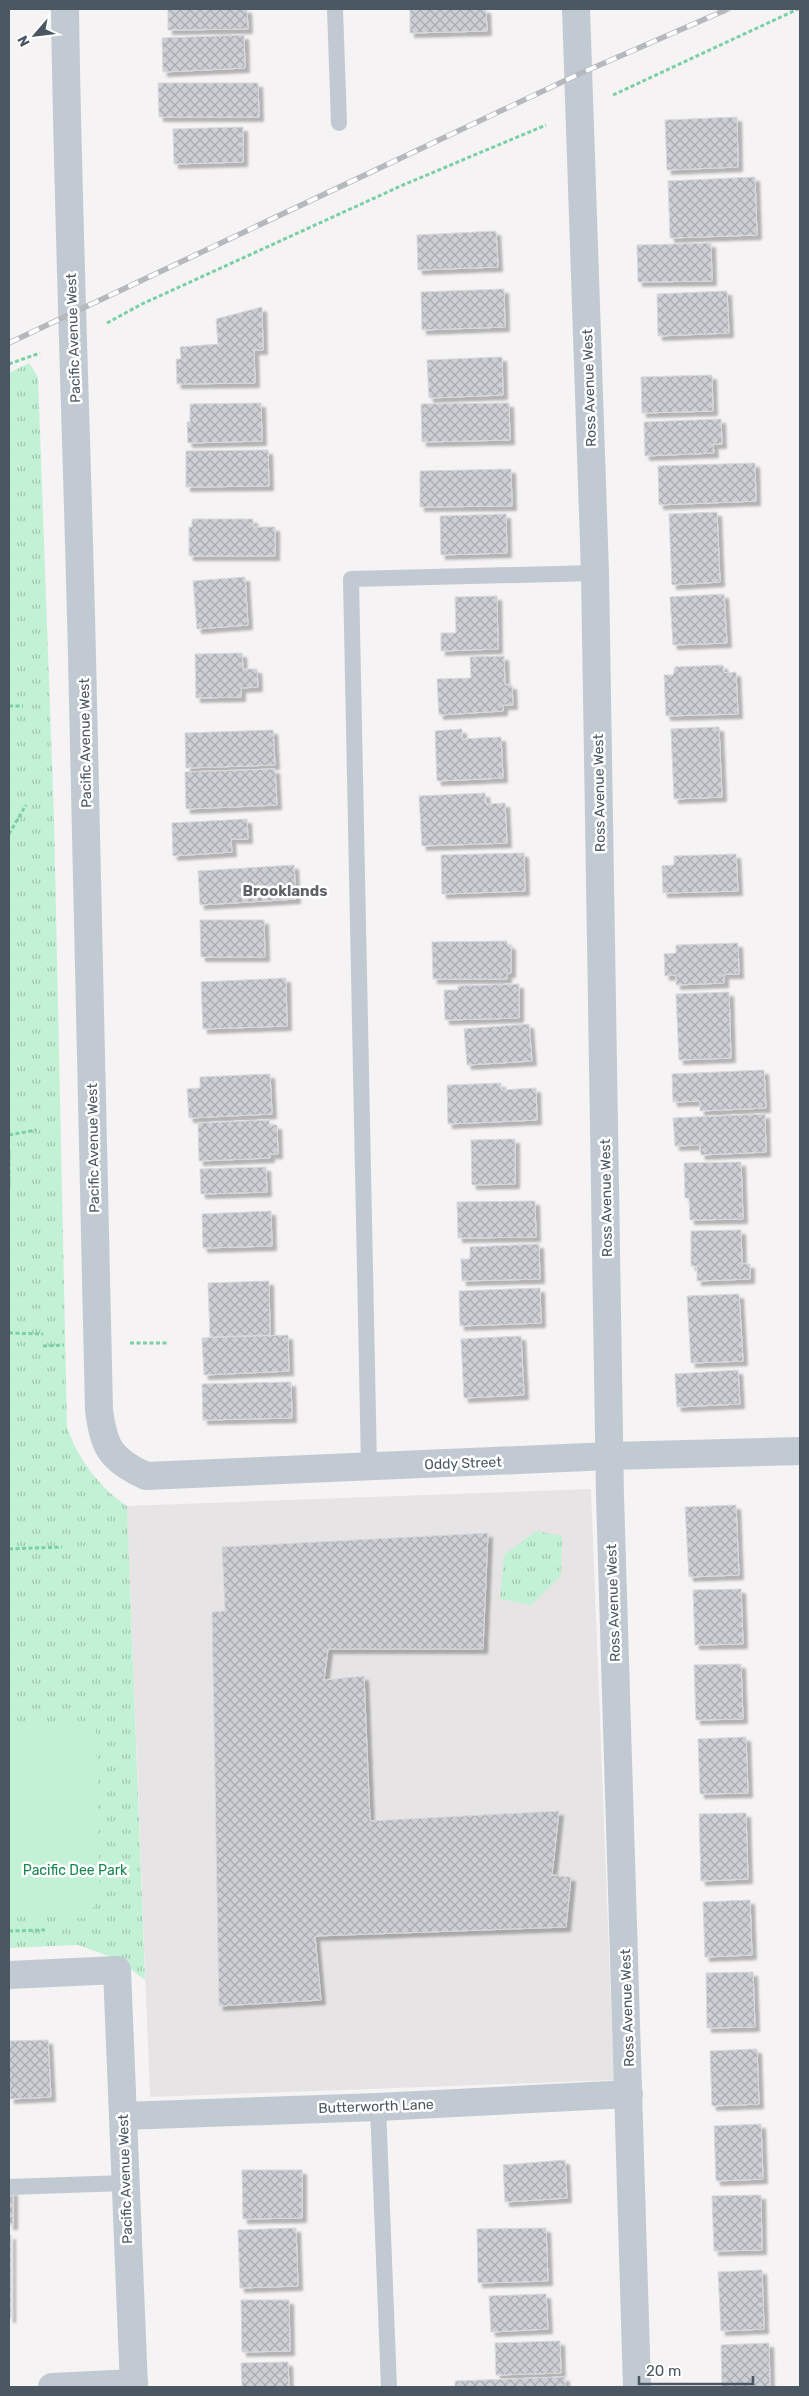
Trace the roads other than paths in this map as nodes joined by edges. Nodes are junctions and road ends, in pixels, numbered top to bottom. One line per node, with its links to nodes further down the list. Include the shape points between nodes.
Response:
1 (65, 9): 9 (street, Pacific Avenue West, via 99,1410 102,1436 113,1456)
2 (335, 9): 4 (lane)
3 (576, 9): 5 (street, Ross Avenue West)
4 (339, 124)
5 (595, 573): 7 (street, Ross Avenue West); 8 (lane, via 351,579)
6 (800, 1451): 7 (street, Oddy Street)
7 (610, 1456): 8 (street, Oddy Street); 11 (street, Ross Avenue West)
8 (369, 1466): 9 (street, Oddy Street, via 146,1476)
9 (128, 1468)
10 (9, 1975): 13 (street, Pacific Avenue West, via 117,1970)
11 (630, 2094): 12 (street, Butterworth Lane); 19 (street, Ross Avenue West)
12 (378, 2107): 13 (street, Butterworth Lane); 18 (lane)
13 (122, 2116): 14 (street, Pacific Avenue West)
14 (125, 2183): 15 (lane); 16 (street, Pacific Avenue West)
15 (9, 2187)
16 (134, 2385): 17 (street)
17 (52, 2387)
18 (389, 2387)
19 (637, 2387)

